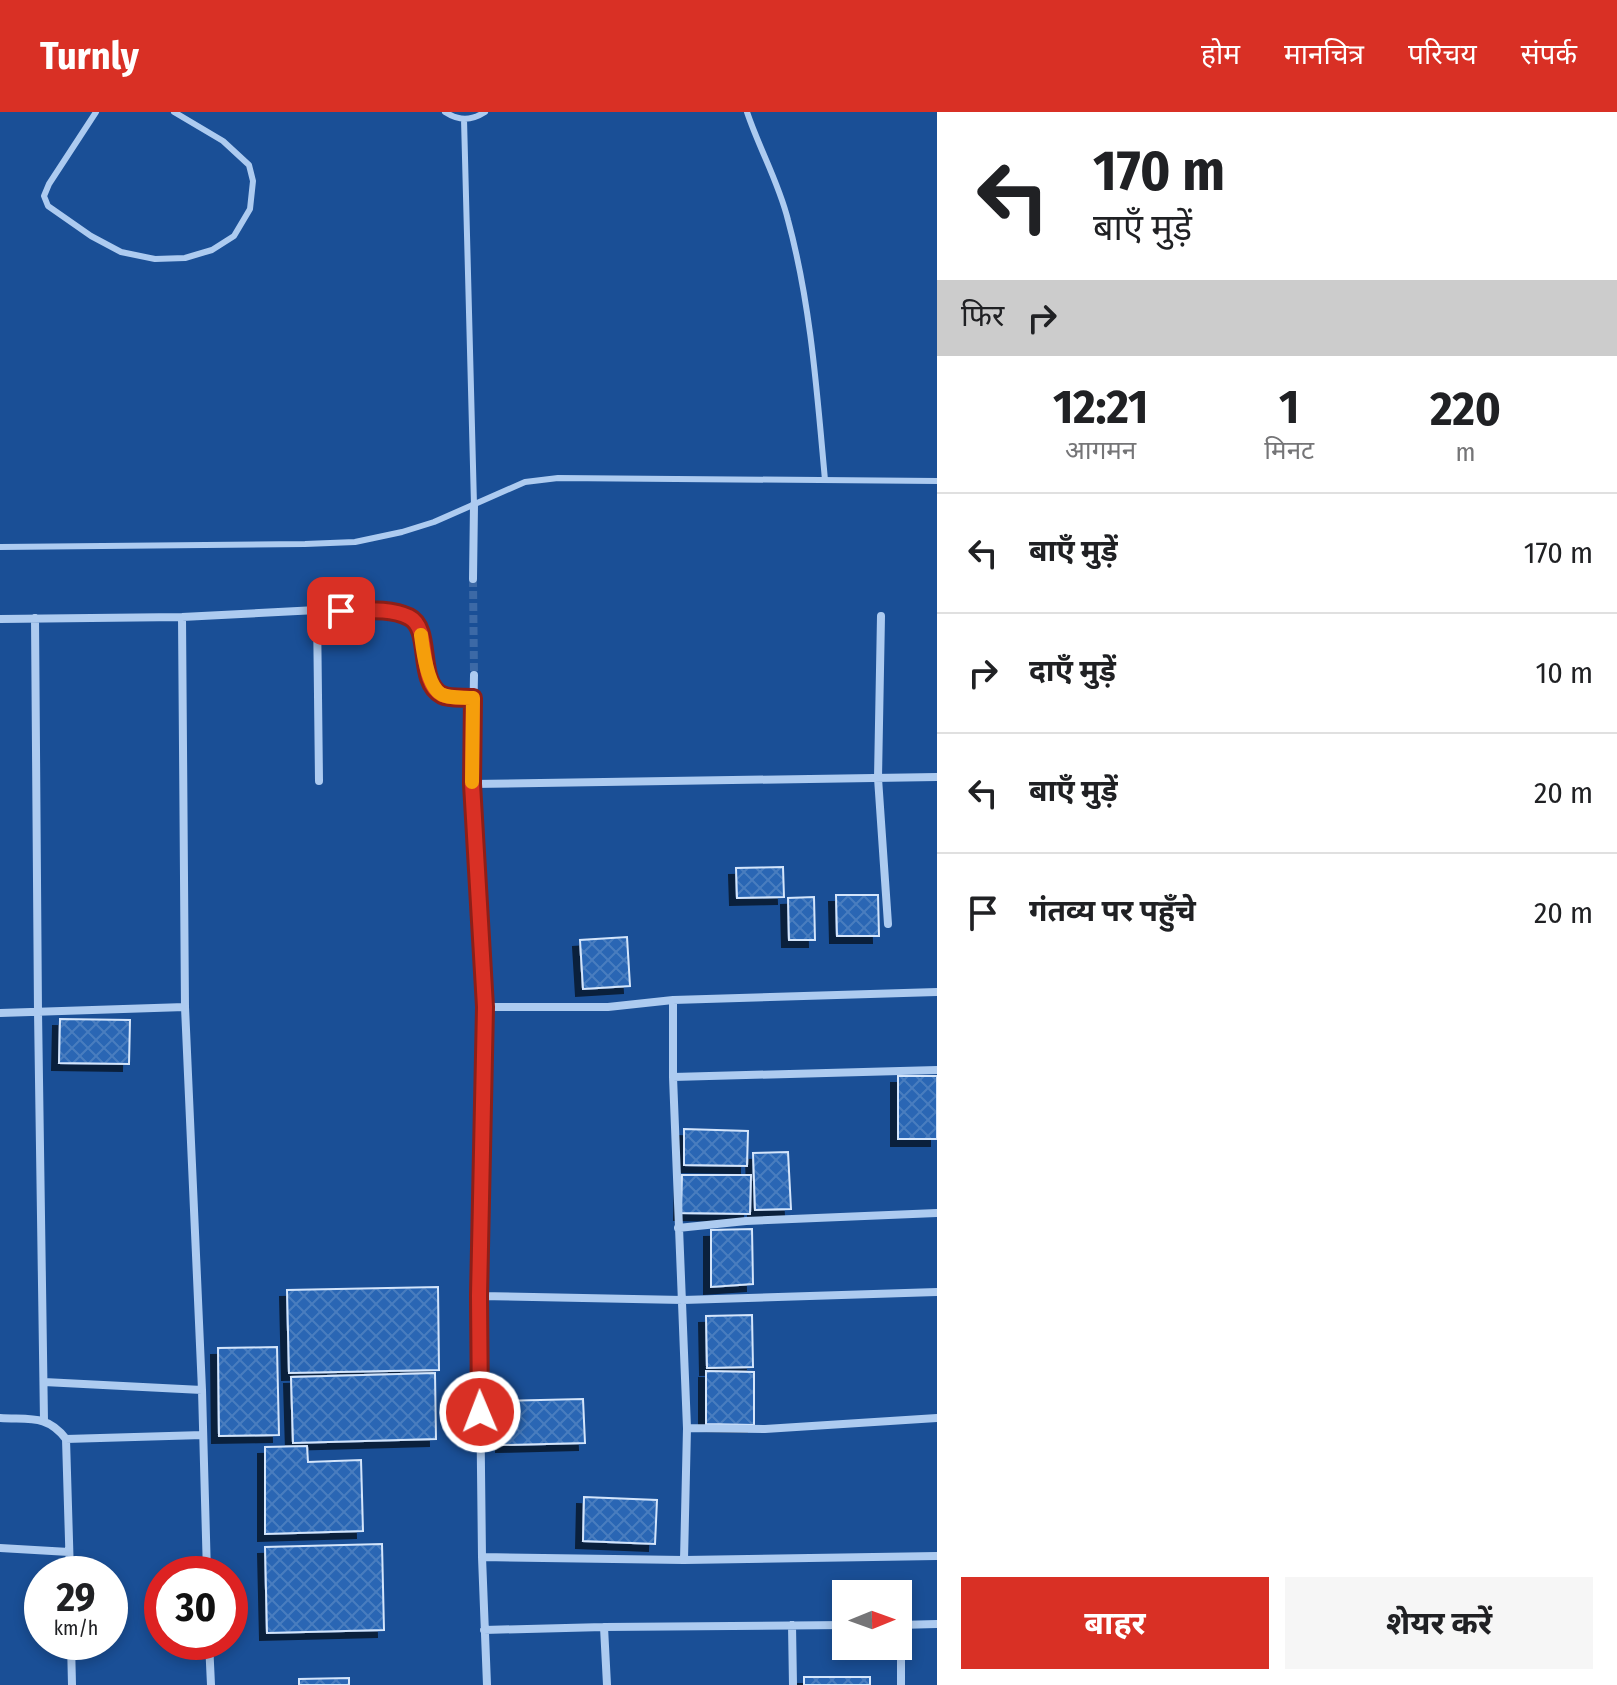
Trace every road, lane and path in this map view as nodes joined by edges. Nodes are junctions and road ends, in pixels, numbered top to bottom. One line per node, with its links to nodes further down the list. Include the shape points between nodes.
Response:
1 (96, 112): 2 (lane, via 49,184 44,196 48,206 121,252 155,259 212,250 234,236 250,209 249,165 223,141)
2 (174, 112)
3 (445, 112): 6 (lane)
4 (485, 112): 6 (lane)
5 (747, 112): 7 (lane, via 788,216 803,281)
6 (464, 119): 9 (lane)
7 (825, 480): 8 (lane); 9 (lane, via 558,478 525,482)
8 (937, 481)
9 (474, 505): 10 (lane, via 402,532 355,542); 11 (street)
10 (0, 547)
11 (473, 579)
12 (317, 610): 14 (street); 18 (street, via 388,612 411,618 421,629 435,689 445,696); 21 (street)
13 (881, 616): 20 (street)
14 (182, 617): 15 (street); 26 (street)
15 (35, 618): 16 (street); 28 (street)
16 (0, 619)
17 (474, 675): 18 (street)
18 (473, 698): 22 (street)
19 (937, 777): 20 (street)
20 (878, 778): 22 (street); 23 (street)
21 (319, 781)
22 (472, 784): 27 (street)
23 (888, 924)
24 (937, 992): 25 (street)
25 (673, 1000): 27 (street, via 608,1007); 31 (street)
26 (185, 1007): 28 (street); 38 (street)
27 (485, 1007): 35 (street)
28 (38, 1011): 29 (street); 37 (street)
29 (0, 1013)
30 (937, 1070): 31 (street)
31 (673, 1077): 33 (street)
32 (937, 1213): 33 (street)
33 (678, 1228): 36 (street)
34 (937, 1292): 36 (street)
35 (479, 1296): 36 (street); 50 (street)
36 (683, 1300): 42 (street)
37 (44, 1382): 38 (street); 41 (street)
38 (202, 1390): 43 (street)
39 (0, 1418): 41 (street)
40 (937, 1418): 42 (street, via 765,1429)
41 (44, 1421): 44 (street)
42 (687, 1428): 51 (street)
43 (203, 1435): 44 (street); 48 (street)
44 (66, 1439): 46 (street)
45 (0, 1548): 46 (street)
46 (69, 1552): 47 (street)
47 (69, 1556)
48 (206, 1556)
49 (937, 1556): 51 (street)
50 (482, 1557): 51 (street); 57 (street)
51 (684, 1560)
52 (937, 1624): 55 (street)
53 (792, 1625): 54 (street); 56 (street); 65 (street)
54 (832, 1625)
55 (912, 1625)
56 (604, 1627): 57 (street); 64 (street)
57 (484, 1630): 63 (street)
58 (71, 1660): 61 (street)
59 (210, 1660): 62 (street)
60 (901, 1660): 66 (street)
61 (72, 1685)
62 (211, 1685)
63 (487, 1685)
64 (607, 1685)
65 (793, 1685)
66 (901, 1685)

